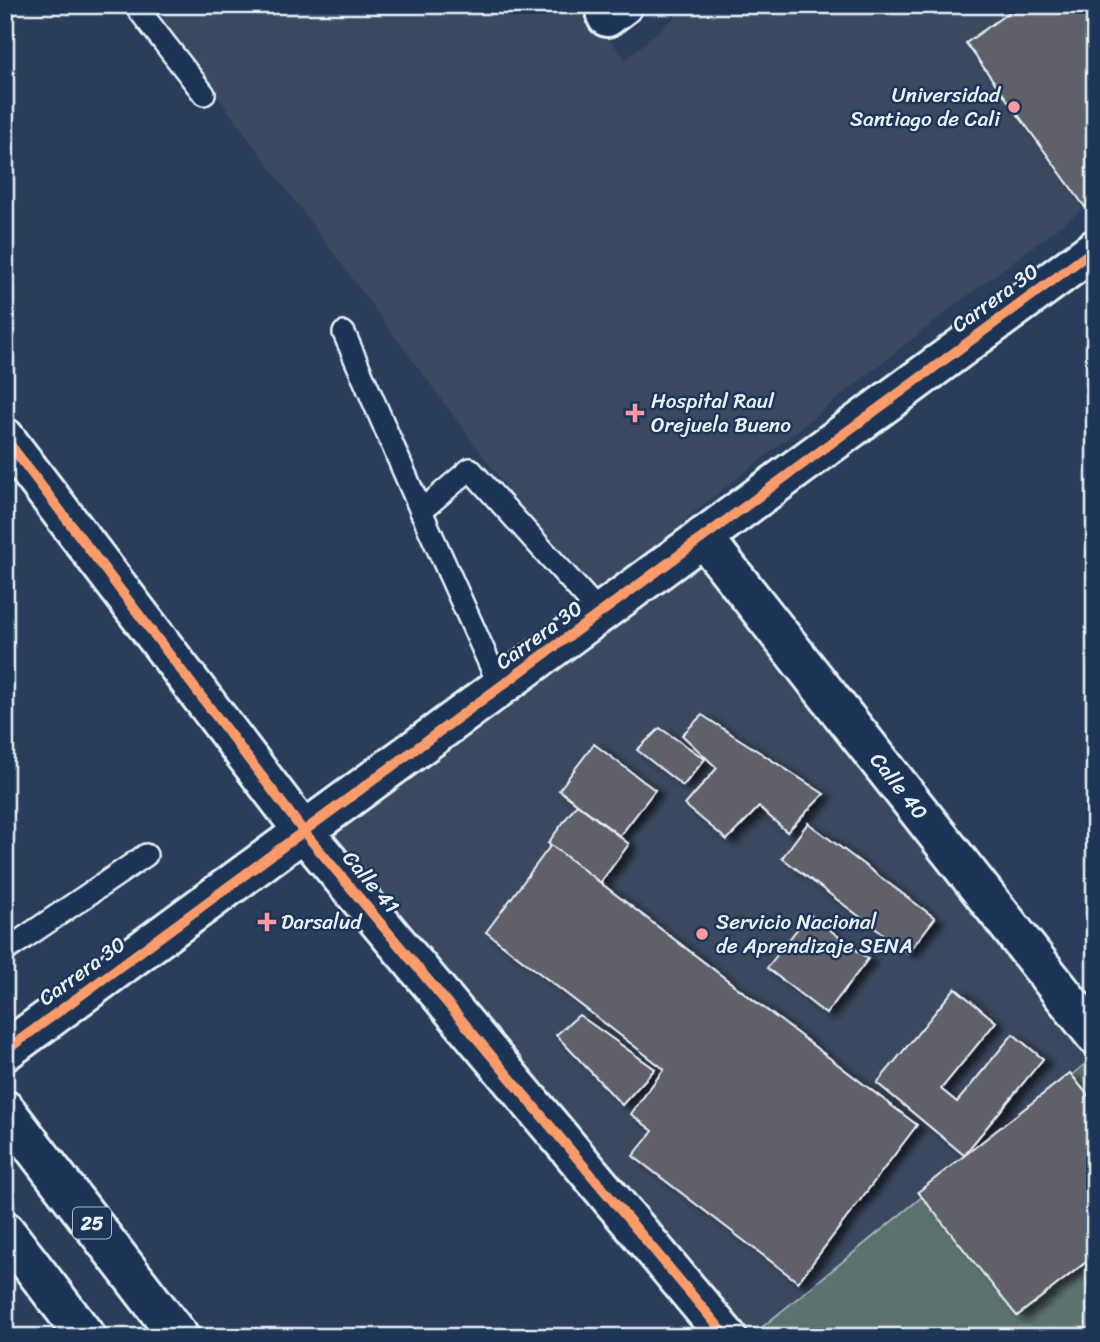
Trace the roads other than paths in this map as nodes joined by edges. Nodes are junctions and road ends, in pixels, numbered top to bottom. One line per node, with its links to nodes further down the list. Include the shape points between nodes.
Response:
1 (135, 5): 2 (lane)
2 (204, 94)
3 (1095, 249): 7 (street, Carrera 30)
4 (344, 333): 6 (lane)
5 (7, 444): 10 (street, Calle 41)
6 (421, 511): 8 (lane, via 470,469); 9 (lane)
7 (703, 537): 8 (street, Carrera 30); 13 (street, Calle 40)
8 (601, 614): 9 (street, Carrera 30)
9 (500, 687): 10 (street, Carrera 30)
10 (304, 832): 14 (street, Carrera 30); 19 (street, Calle 41)
11 (146, 855): 12 (lane)
12 (5, 951)
13 (1095, 1035)
14 (5, 1051)
15 (5, 1110): 18 (street, 25)
16 (5, 1231): 17 (street)
17 (86, 1337)
18 (178, 1337)
19 (727, 1337)

